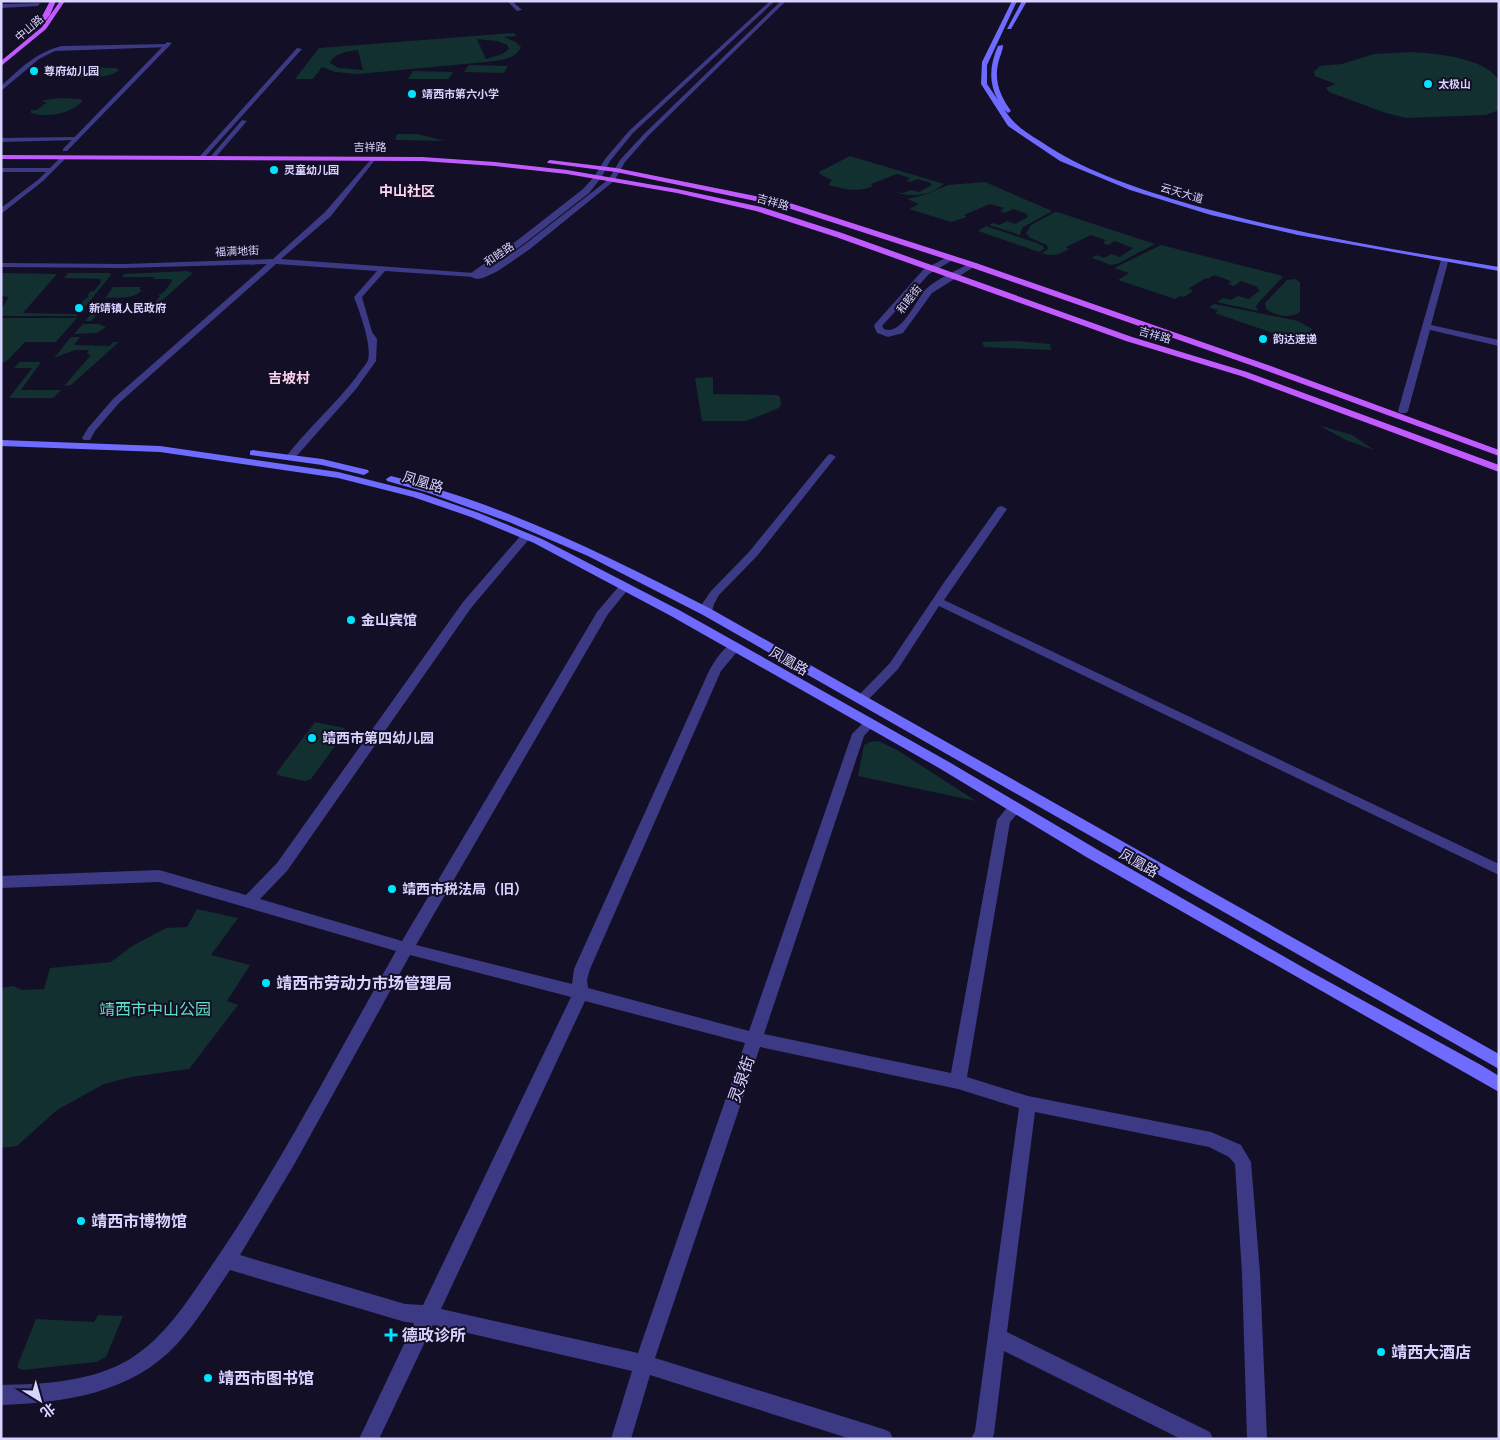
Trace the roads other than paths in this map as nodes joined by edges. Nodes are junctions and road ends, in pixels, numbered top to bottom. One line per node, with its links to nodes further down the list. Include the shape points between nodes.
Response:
1 (53, 1): 13 (main road, 中山路, via 40,24)
2 (63, 1): 14 (main road, 中山路, via 49,25)
3 (509, 1): 10 (street)
4 (773, 1): 25 (street, 和睦路, via 631,132)
5 (784, 1): 28 (street, 和睦路, via 646,136)
6 (1015, 1): 39 (main road, 云天大道, via 985,63 984,85 991,101 1012,124 1059,157 1125,187 1211,214)
7 (1025, 1): 35 (main road, 云天大道, via 998,51 993,72 994,88 1011,114 1057,148 1140,186 1212,208 1370,241)
8 (38, 4): 9 (street)
9 (1, 6)
10 (518, 10)
11 (299, 49): 20 (street)
12 (309, 49): 21 (street)
13 (1, 55)
14 (1, 64)
15 (1, 89): 16 (street, via 49,50 168,45)
16 (77, 138): 17 (street); 19 (street)
17 (1, 140)
18 (1, 151): 19 (main road, 吉祥路)
19 (64, 154): 20 (main road, 吉祥路); 24 (main road, 吉祥路); 27 (street)
20 (204, 154): 21 (main road, 吉祥路)
21 (216, 154): 22 (main road, 吉祥路)
22 (344, 155): 23 (main road, 吉祥路); 23 (main road, 吉祥路)
23 (380, 156): 25 (main road, 吉祥路, via 503,158); 29 (main road, 吉祥路, via 487,164); 33 (street, via 328,214)
24 (1, 157)
25 (602, 167): 28 (main road, 吉祥路); 29 (street, 和睦路)
26 (1, 170): 27 (street)
27 (52, 170): 31 (street)
28 (616, 170): 30 (street, 和睦路); 32 (main road, 吉祥路, via 787,205)
29 (597, 178): 30 (main road, 吉祥路); 41 (street, 和睦路, via 586,191)
30 (612, 180): 38 (main road, 吉祥路, via 758,209); 41 (street, 和睦路, via 496,269 483,276)
31 (1, 212)
32 (952, 258): 37 (main road, 吉祥路); 38 (street, 和睦街)
33 (274, 261): 36 (street, 福满地街, via 133,266); 40 (street, 福满地街); 49 (street, via 116,400)
34 (1444, 262): 45 (street)
35 (1499, 262)
36 (1, 265)
37 (973, 265): 42 (street, 和睦街); 43 (main road, 吉祥路)
38 (933, 268): 42 (main road, 吉祥路); 42 (street, 和睦街, via 878,326 880,331 888,334 900,331 929,291)
39 (1499, 269)
40 (382, 270): 41 (street, 福满地街); 53 (street, via 358,297 373,339 372,361)
41 (474, 275)
42 (953, 276): 44 (main road, 吉祥路)
43 (1060, 296): 44 (main road); 51 (main road, 吉祥路)
44 (1041, 308): 54 (main road, 吉祥路, via 1244,374)
45 (1427, 327): 46 (street); 47 (street)
46 (1499, 343)
47 (1402, 411)
48 (1, 436): 49 (main road, 凤凰路)
49 (87, 438): 53 (main road, 凤凰路, via 175,444)
50 (1, 443): 56 (main road, 凤凰路, via 160,449 338,475 424,497)
51 (1499, 452)
52 (831, 457): 59 (street, via 753,554 715,593)
53 (290, 458): 59 (main road, 凤凰路, via 322,462 435,490 510,518 618,565)
54 (1498, 469)
55 (1002, 509): 58 (street)
56 (526, 536): 57 (main road, 凤凰路); 66 (street, via 467,605 282,867)
57 (624, 586): 60 (main road, 凤凰路); 67 (street, via 603,612)
58 (937, 601): 61 (street, via 894,666); 64 (street)
59 (707, 612): 61 (main road, 凤凰路)
60 (736, 647): 62 (main road, 凤凰路); 68 (street, via 715,671 586,960 579,980)
61 (860, 700): 70 (main road, 凤凰路)
62 (870, 724): 63 (main road, 凤凰路); 69 (street, 灵泉街, via 858,734)
63 (1015, 808): 71 (street, via 1004,820); 72 (main road, 凤凰路)
64 (1499, 870)
65 (1, 882): 66 (street, via 158,876)
66 (249, 901): 67 (street)
67 (405, 948): 68 (street); 74 (street, via 272,1189)
68 (581, 993): 69 (street); 75 (street)
69 (755, 1039): 71 (street); 77 (street, 灵泉街)
70 (1499, 1062)
71 (958, 1082): 73 (street)
72 (1499, 1085)
73 (1028, 1103): 76 (street); 84 (street, via 1211,1140 1235,1151 1243,1162 1252,1273)
74 (227, 1260): 75 (street, via 405,1313); 78 (street, via 171,1339 132,1370 82,1387 28,1395)
75 (428, 1315): 77 (street); 79 (street)
76 (998, 1338): 82 (street); 83 (street)
77 (644, 1364): 80 (street, 灵泉街); 81 (street)
78 (1, 1395)
79 (369, 1439)
80 (621, 1439)
81 (884, 1439)
82 (981, 1439)
83 (1203, 1439)
84 (1257, 1439)

